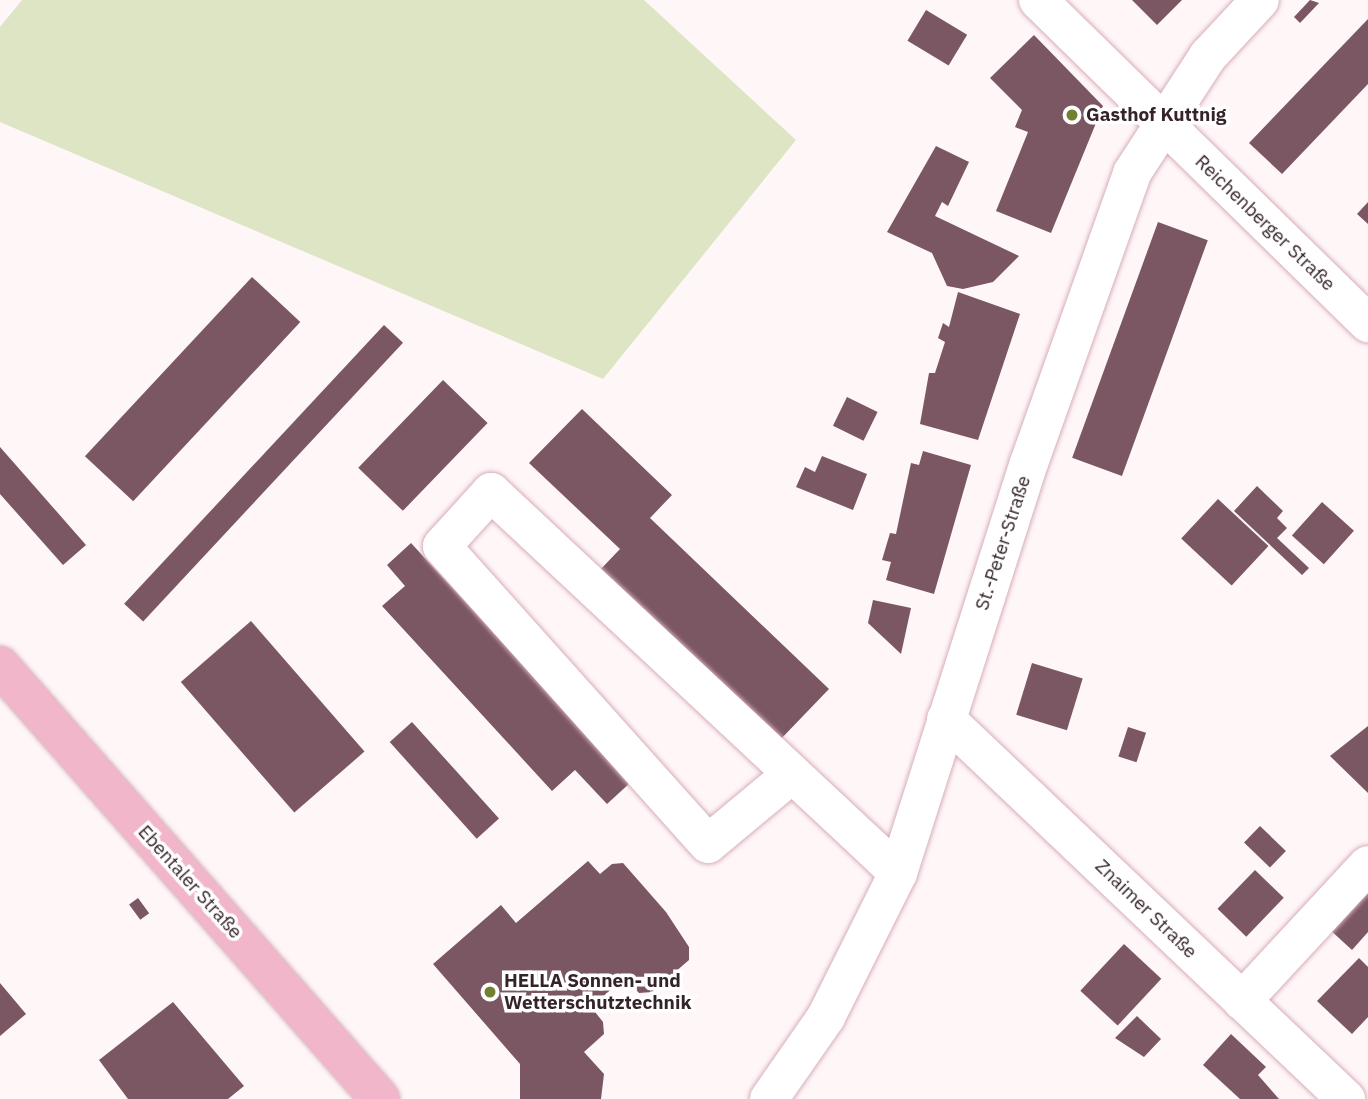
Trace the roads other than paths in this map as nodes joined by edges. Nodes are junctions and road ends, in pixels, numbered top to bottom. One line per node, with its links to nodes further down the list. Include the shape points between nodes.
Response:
1 (1038, 0): 3 (street, Reichenberger Straße)
2 (1260, 0): 3 (street, St.-Peter-Straße, via 1208,56)
3 (1162, 122): 4 (street, Reichenberger Straße); 6 (street, St.-Peter-Straße, via 1132,173)
4 (1368, 323)
5 (0, 666): 11 (main road, Ebentaler Straße)
6 (946, 719): 9 (street, St.-Peter-Straße); 10 (street, Znaimer Straße)
7 (792, 774): 7 (street, via 491,492 442,546 708,844); 9 (street)
8 (1368, 865): 10 (street)
9 (898, 873): 12 (street, St.-Peter-Straße, via 826,1017)
10 (1242, 1001): 13 (street, Znaimer Straße)
11 (380, 1099)
12 (769, 1099)
13 (1346, 1099)

